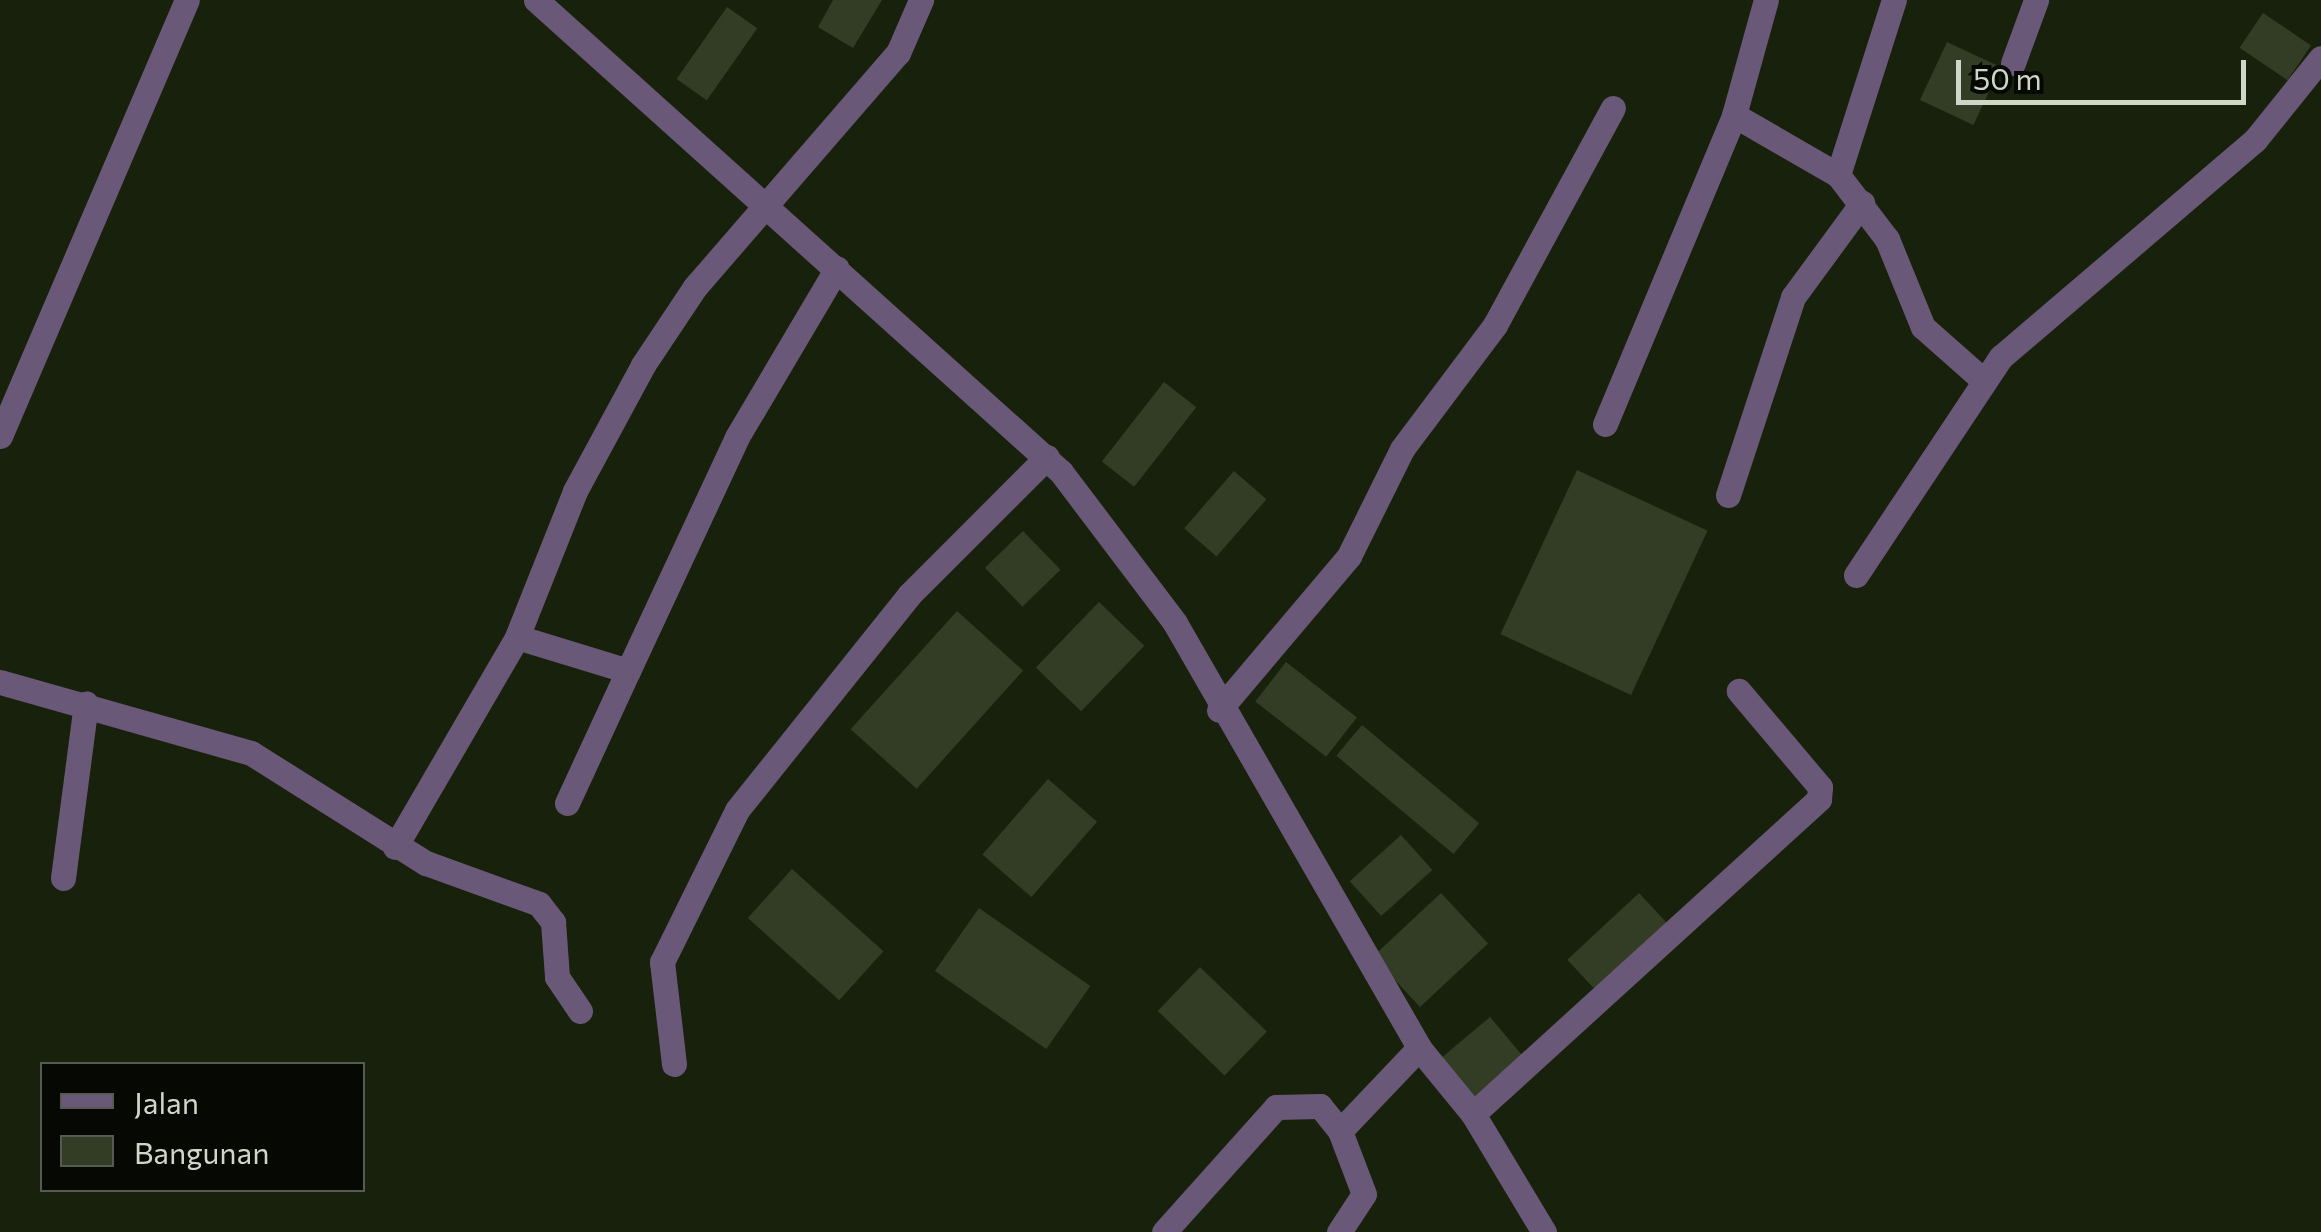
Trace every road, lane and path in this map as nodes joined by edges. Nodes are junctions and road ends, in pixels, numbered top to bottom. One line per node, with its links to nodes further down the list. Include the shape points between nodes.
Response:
1 (186, 0): 17 (street)
2 (536, 0): 13 (street)
3 (922, 0): 13 (street, via 898,53)
4 (1766, 0): 10 (street)
5 (1894, 0): 11 (street)
6 (2036, 0): 8 (street)
7 (2321, 58): 15 (street, via 2255,140 2082,281)
8 (2014, 62)
9 (1614, 108): 26 (street, via 1495,324 1402,448 1349,556)
10 (1734, 114): 11 (street); 16 (street)
11 (1838, 175): 12 (street)
12 (1862, 204): 15 (street, via 1923,327); 19 (street, via 1793,297)
13 (765, 208): 14 (street); 21 (street, via 643,365 574,491)
14 (838, 268): 18 (street); 22 (street, via 736,437)
15 (1983, 380): 20 (street)
16 (1605, 424)
17 (0, 436)
18 (1047, 457): 26 (street, via 1174,623); 32 (street, via 909,595 737,810 662,962)
19 (1728, 495)
20 (1856, 575)
21 (517, 637): 22 (street); 28 (street)
22 (628, 672): 27 (street)
23 (0, 682): 25 (street)
24 (1739, 691): 33 (street, via 1820,787 1820,799)
25 (86, 704): 28 (street, via 251,753); 29 (street)
26 (1219, 710): 31 (street)
27 (568, 803)
28 (395, 846): 30 (street, via 548,911 557,976)
29 (62, 878)
30 (580, 1011)
31 (1419, 1048): 33 (street); 34 (street)
32 (674, 1064)
33 (1473, 1114): 37 (street)
34 (1340, 1130): 35 (street, via 1320,1106 1276,1106); 36 (street, via 1364,1194)
35 (1164, 1232)
36 (1340, 1232)
37 (1544, 1232)

